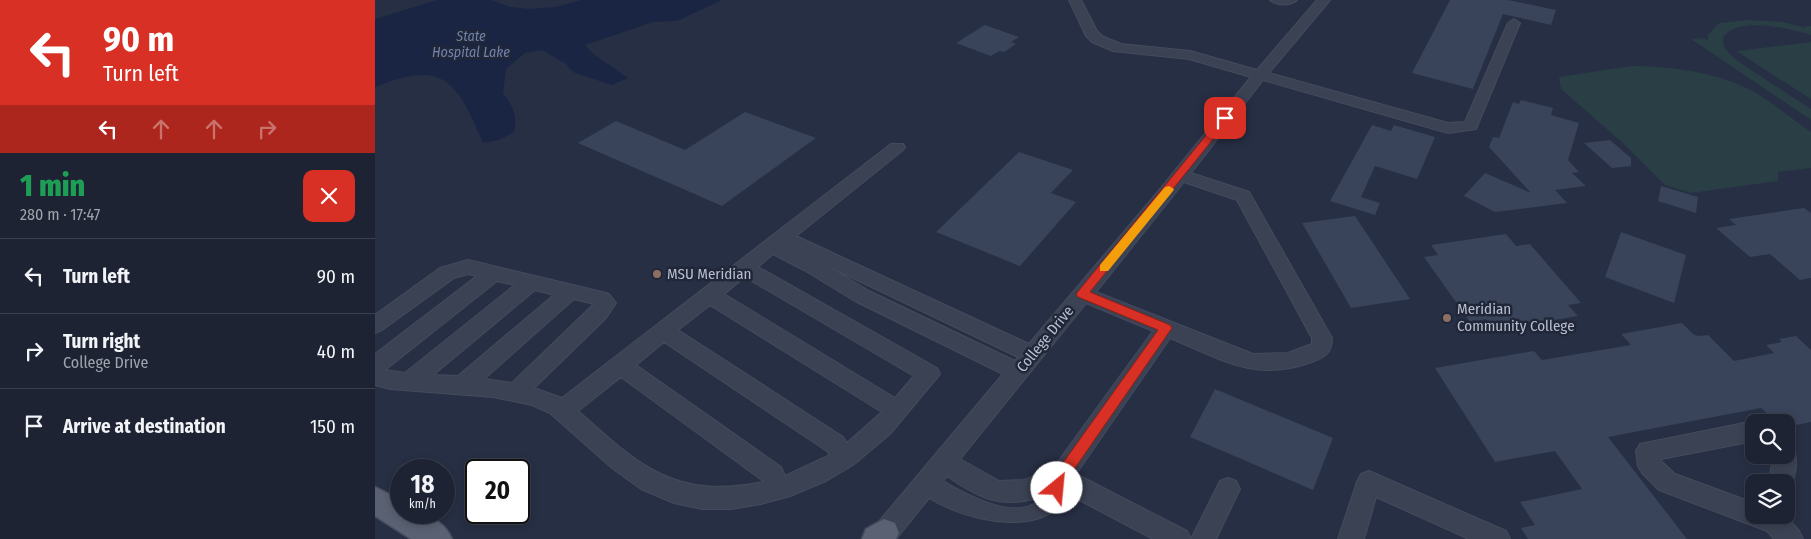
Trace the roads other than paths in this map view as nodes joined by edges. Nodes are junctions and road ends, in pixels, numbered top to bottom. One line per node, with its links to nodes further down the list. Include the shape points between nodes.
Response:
1 (1075, 0): 6 (street, via 1091,33 1107,44 1133,51 1190,55)
2 (1276, 0): 3 (street)
3 (1291, 0)
4 (1321, 0): 6 (street, College Drive)
5 (1515, 22): 6 (street, via 1471,126 1462,128 1449,128)
6 (1259, 76): 8 (street, College Drive)
7 (897, 147): 9 (street)
8 (1180, 175): 14 (street, College Drive); 17 (street, via 1243,196 1322,338 1322,348 1312,355 1263,364)
9 (778, 242): 10 (street); 19 (street); 22 (street, via 862,296)
10 (745, 268): 15 (street); 27 (lane, via 929,374)
11 (495, 272): 12 (street); 16 (street, via 468,267 447,273); 21 (street)
12 (532, 282): 13 (street); 24 (street)
13 (571, 291): 25 (street); 26 (street, via 602,299 606,303 604,308)
14 (1082, 294): 17 (street); 19 (street, College Drive)
15 (710, 295): 18 (street); 27 (street)
16 (375, 325)
17 (1166, 328): 32 (street)
18 (664, 331): 20 (street); 30 (lane, via 835,444)
19 (1031, 354): 22 (street, College Drive)
20 (620, 365): 28 (street); 35 (street, via 773,474)
21 (375, 366)
22 (1018, 372): 31 (street, College Drive)
23 (375, 376): 24 (lane)
24 (409, 382): 25 (lane)
25 (460, 387): 26 (lane)
26 (516, 393): 28 (lane, via 553,404)
27 (897, 410): 30 (lane, via 875,434)
28 (562, 411): 35 (lane, via 648,480 670,490 725,498)
29 (1745, 433): 37 (street, via 1647,451 1650,466 1667,482)
30 (845, 458): 35 (lane, via 814,476)
31 (944, 461): 32 (street, via 1001,494 1030,492); 33 (street, College Drive)
32 (1060, 478): 33 (street, via 1047,510 1029,518 1005,520 980,515); 40 (street)
33 (926, 484): 38 (street, College Drive)
34 (1228, 489): 41 (lane)
35 (776, 490)
36 (375, 500): 39 (main road)
37 (1745, 511)
38 (881, 538)
39 (437, 539)
40 (1178, 539)
41 (1203, 539)
42 (1351, 539): 43 (street, via 1369,482)
43 (1497, 539)

